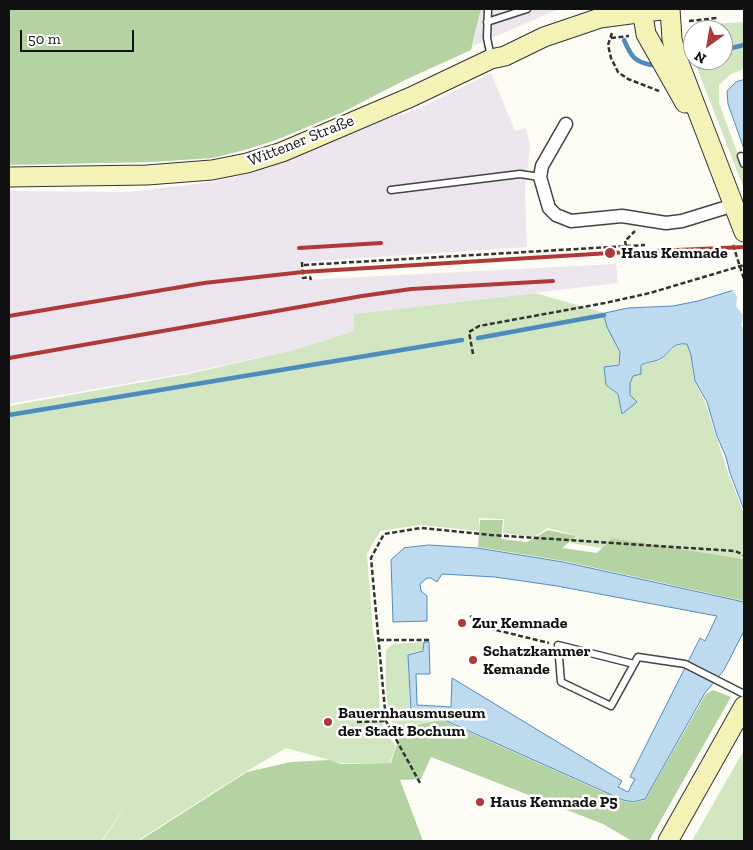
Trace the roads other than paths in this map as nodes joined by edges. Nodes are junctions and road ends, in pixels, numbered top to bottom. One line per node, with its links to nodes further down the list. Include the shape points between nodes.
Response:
1 (488, 9): 6 (lane)
2 (527, 9): 6 (lane)
3 (589, 9): 7 (main road, Wittener Straße, via 519,36 498,47)
4 (669, 9): 5 (main road, Wittener Straße); 9 (main road, via 676,55)
5 (642, 11): 7 (main road, Wittener Straße, via 600,18); 9 (main road, via 646,34)
6 (487, 22): 7 (lane)
7 (491, 59): 12 (main road, Wittener Straße, via 411,97 247,164 147,175)
8 (566, 124): 13 (street, via 542,166)
9 (704, 132): 15 (main road)
10 (741, 156): 11 (lane)
11 (744, 164)
12 (9, 177)
13 (540, 177): 14 (lane, via 520,174); 15 (street, via 549,208 571,221 622,216 666,223)
14 (391, 190)
15 (739, 223)
16 (634, 664): 16 (lane, via 612,706 561,682 558,645); 17 (lane, via 638,657 685,664)
17 (744, 694)
18 (744, 706): 19 (main road)
19 (668, 841)

